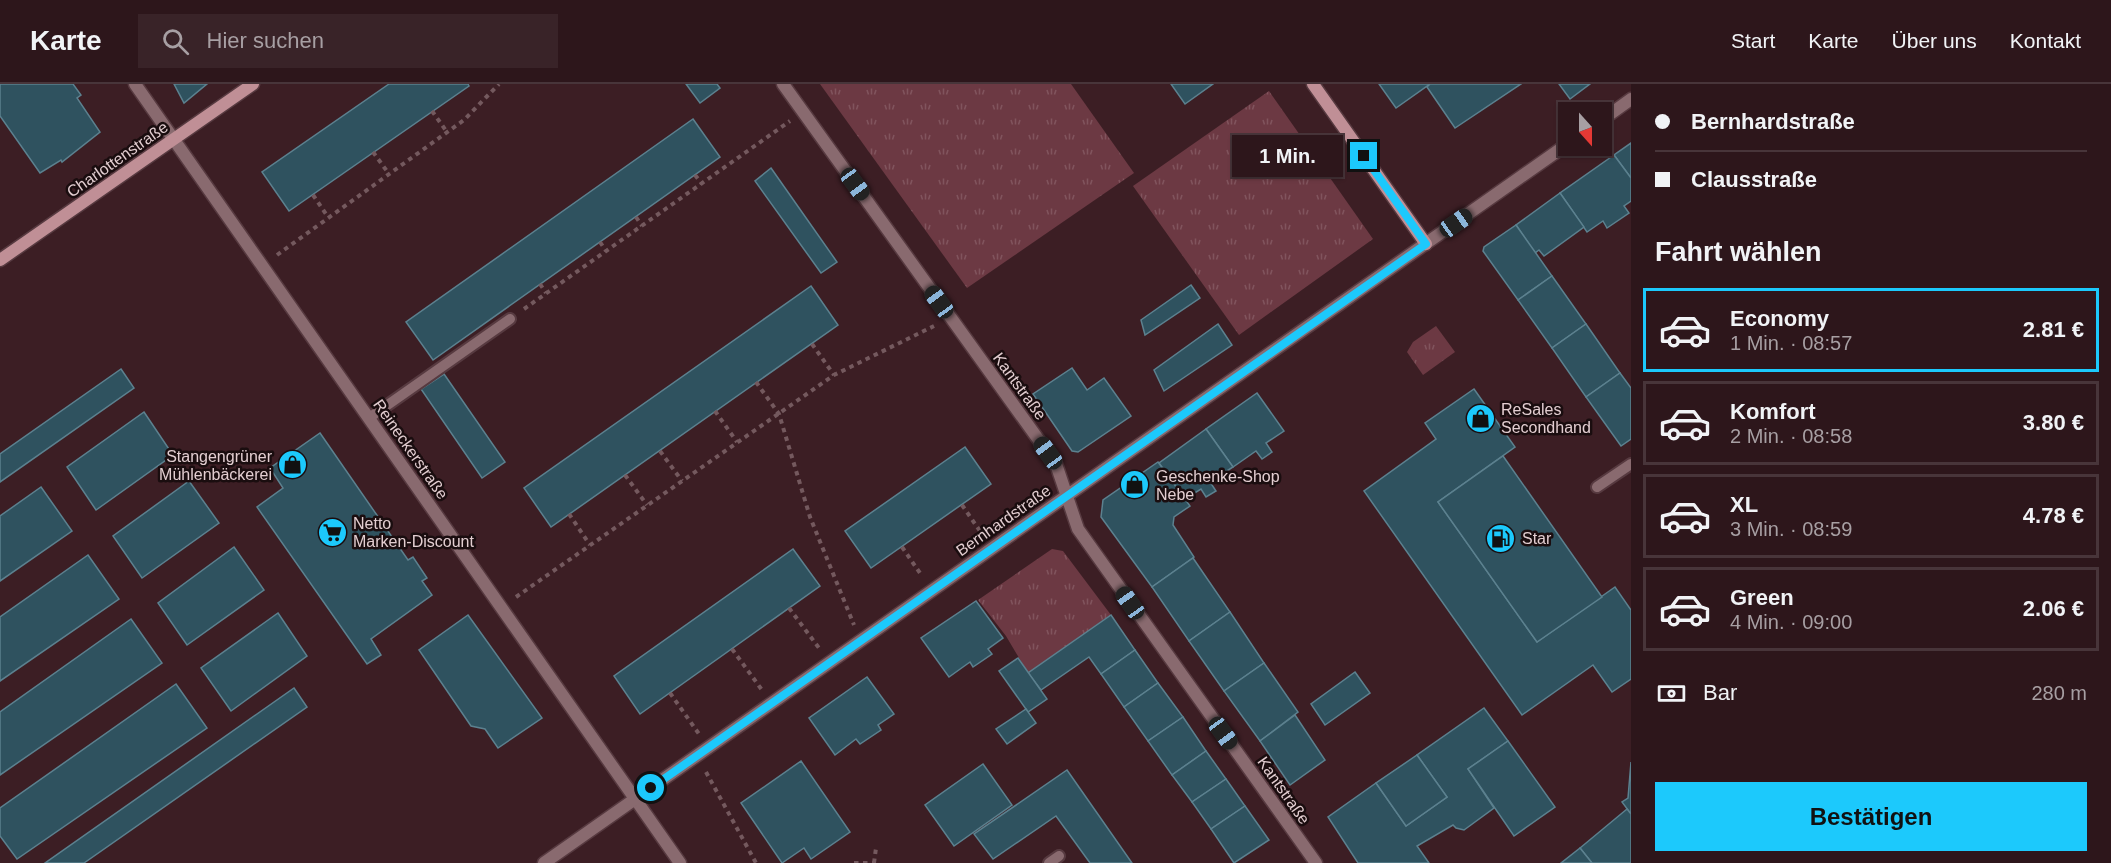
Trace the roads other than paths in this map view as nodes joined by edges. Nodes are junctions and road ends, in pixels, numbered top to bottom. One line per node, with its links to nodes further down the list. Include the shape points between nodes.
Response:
1 (135, 84): 7 (street, Reineckerstraße)
2 (253, 84): 7 (street, Charlottenstraße)
3 (783, 84): 15 (street, Kantstraße, via 1056,464)
4 (1313, 84): 9 (street)
5 (1631, 99): 6 (street)
6 (1612, 113)
7 (173, 140): 10 (street, Charlottenstraße); 12 (street, Reineckerstraße)
8 (1558, 151): 9 (street, Bernhardstraße)
9 (1426, 244): 15 (street, Bernhardstraße)
10 (0, 260)
11 (510, 319): 12 (lane)
12 (369, 418): 16 (street, Reineckerstraße)
13 (1631, 464): 14 (lane)
14 (1597, 487)
15 (1067, 496): 16 (street, Bernhardstraße); 21 (street, Kantstraße, via 1078,529)
16 (635, 799): 18 (street, Bernhardstraße); 19 (street, Reineckerstraße)
17 (1059, 856): 20 (lane)
18 (544, 863)
19 (680, 863)
20 (1049, 863)
21 (1316, 863)

